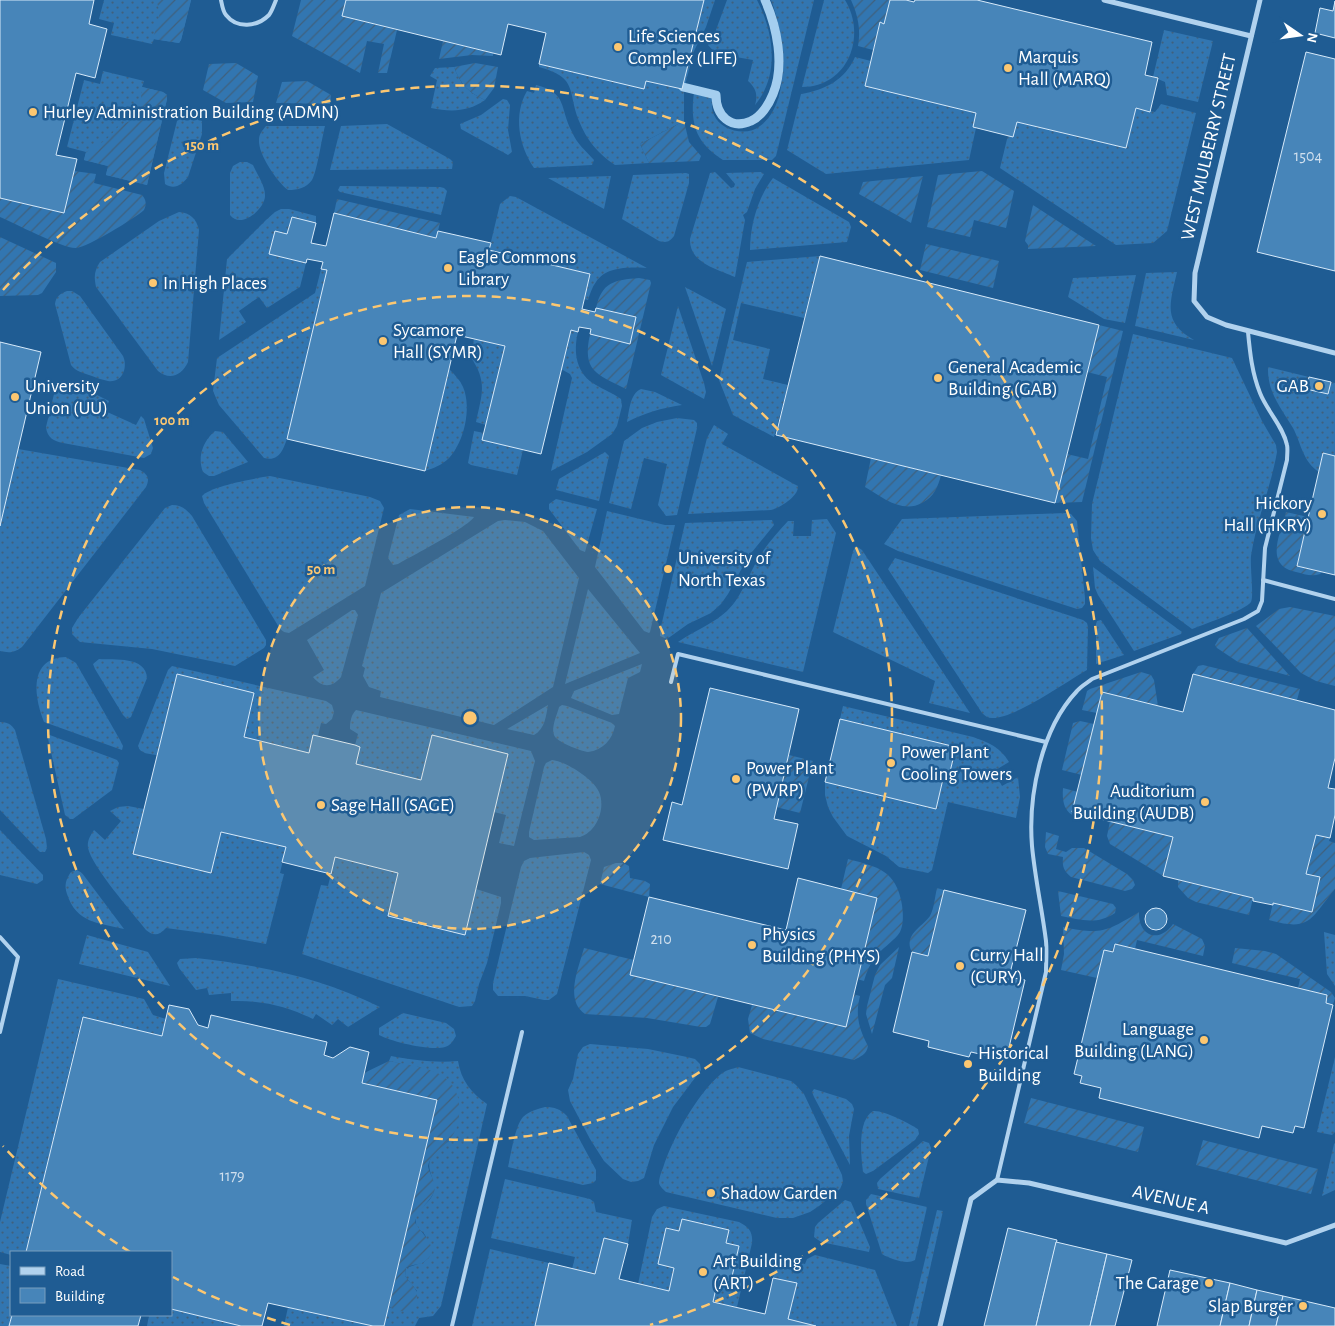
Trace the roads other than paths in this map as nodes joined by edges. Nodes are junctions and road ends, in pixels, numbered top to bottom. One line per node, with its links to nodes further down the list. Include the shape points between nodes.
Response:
1 (221, 0): 2 (lane, via 224,14 233,22 250,26 270,13)
2 (276, 0)
3 (1104, 0): 5 (street)
4 (1260, 0): 5 (street, WEST MULBERRY STREET)
5 (1251, 36): 6 (street, WEST MULBERRY STREET, via 1195,273 1194,301 1207,317)
6 (1248, 332): 7 (street); 8 (lane, via 1254,378 1288,446 1265,548)
7 (1335, 353)
8 (1263, 580): 9 (lane); 11 (lane, via 1262,601 1258,611 1251,616 1092,679 1077,690 1062,710)
9 (1335, 599)
10 (671, 682): 11 (lane, via 678,654)
11 (1046, 742): 15 (lane, via 1032,825 1046,942 1046,972)
12 (0, 937): 13 (lane, via 18,957)
13 (0, 1032)
14 (522, 1032): 17 (lane)
15 (997, 1180): 16 (street, AVENUE A, via 1030,1183 1286,1243); 18 (street, via 971,1198)
16 (1335, 1224)
17 (452, 1326)
18 (940, 1326)

